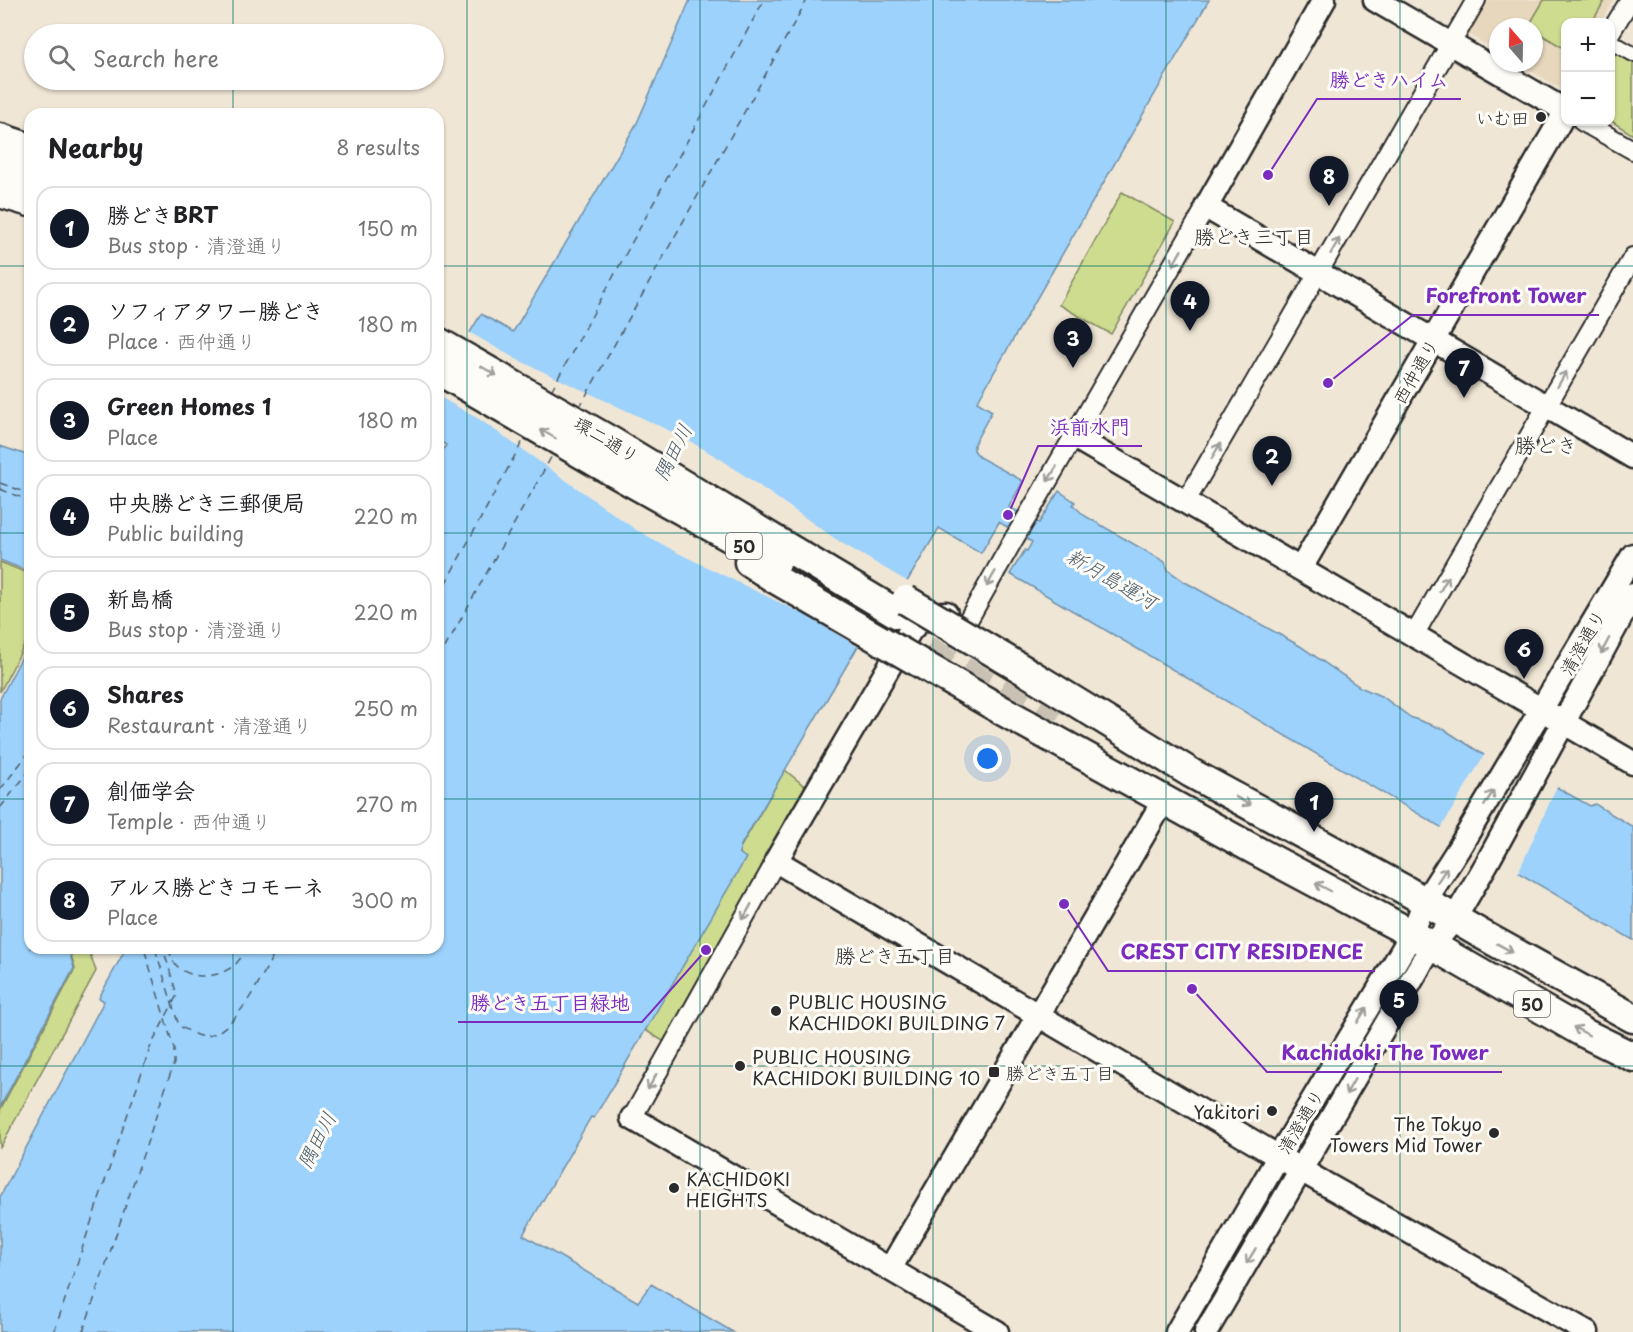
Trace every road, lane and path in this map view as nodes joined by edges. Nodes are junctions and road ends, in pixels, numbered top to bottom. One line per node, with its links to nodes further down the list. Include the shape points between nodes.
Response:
1 (1324, 0): 21 (street)
2 (1375, 0): 7 (street)
3 (1476, 0): 7 (street)
4 (1630, 0): 5 (street)
5 (1615, 26)
6 (1615, 43): 8 (street)
7 (1451, 44): 9 (street); 23 (street, one-way to 7)
8 (1633, 54)
9 (1561, 108)
10 (1561, 120): 24 (street, 西仲通り)
11 (1590, 126): 14 (street)
12 (0, 138): 13 (main road)
13 (24, 146)
14 (1633, 150)
15 (0, 155): 16 (main road)
16 (24, 162)
17 (0, 174): 18 (main road)
18 (24, 182)
19 (0, 193): 20 (main road)
20 (24, 200)
21 (1206, 207): 23 (street); 28 (street, one-way to 28)
22 (1633, 257): 27 (street, one-way to 22)
23 (1319, 273): 24 (street); 31 (street, one-way to 23)
24 (1433, 340): 27 (street); 33 (street, 西仲通り)
25 (444, 346): 29 (main road, 環二通り / 50, one-way to 29)
26 (444, 373): 29 (main road, 環二通り / 50, one-way to 26)
27 (1546, 407): 30 (street); 37 (street, one-way to 27)
28 (1074, 437): 31 (street); 36 (street, one-way to 36, bridge)
29 (605, 453): 35 (main road, 環二通り / 50); 42 (main road, 50, bridge, via 802,539); 44 (main road, 50, bridge, via 777,580)
30 (1633, 457)
31 (1186, 501): 33 (street)
32 (1633, 555): 39 (street, 清澄通り)
33 (1301, 568): 37 (street)
34 (1633, 595): 40 (street, 清澄通り, one-way to 40)
35 (894, 621)
36 (967, 622): 38 (street, via 940,613 917,622); 42 (main road, via 1172,741 1181,748)
37 (1414, 635): 39 (street)
38 (892, 662): 43 (main road, via 1022,735); 45 (street)
39 (1536, 720): 40 (street); 47 (street, 清澄通り, one-way to 39)
40 (1564, 723): 41 (street); 49 (street, 清澄通り)
41 (1633, 763)
42 (1191, 773): 46 (main road, 50, one-way to 46)
43 (1161, 805): 44 (main road, via 1209,832); 51 (street)
44 (1253, 849): 48 (main road, 50, one-way to 44)
45 (776, 861): 51 (street); 54 (street, one-way to 54)
46 (1381, 877): 47 (main road, 50); 48 (main road, via 1379,899)
47 (1425, 901): 49 (main road, 50); 50 (street, 清澄通り)
48 (1363, 908): 50 (main road, 50)
49 (1455, 918): 50 (street, 清澄通り); 52 (main road, 50, one-way to 52)
50 (1422, 940): 53 (main road, 50, one-way to 50, via 1582,1032); 55 (street, 清澄通り, one-way to 50); 56 (street, 清澄通り, one-way to 56)
51 (1039, 1015): 55 (street); 57 (street)
52 (1633, 1018)
53 (1630, 1054)
54 (632, 1118): 57 (street)
55 (1279, 1156): 56 (street); 59 (street, 清澄通り)
56 (1302, 1170): 60 (street, 清澄通り, one-way to 60); 61 (street)
57 (890, 1269): 58 (street)
58 (997, 1332)
59 (1177, 1332)
60 (1206, 1332)
61 (1587, 1332)

